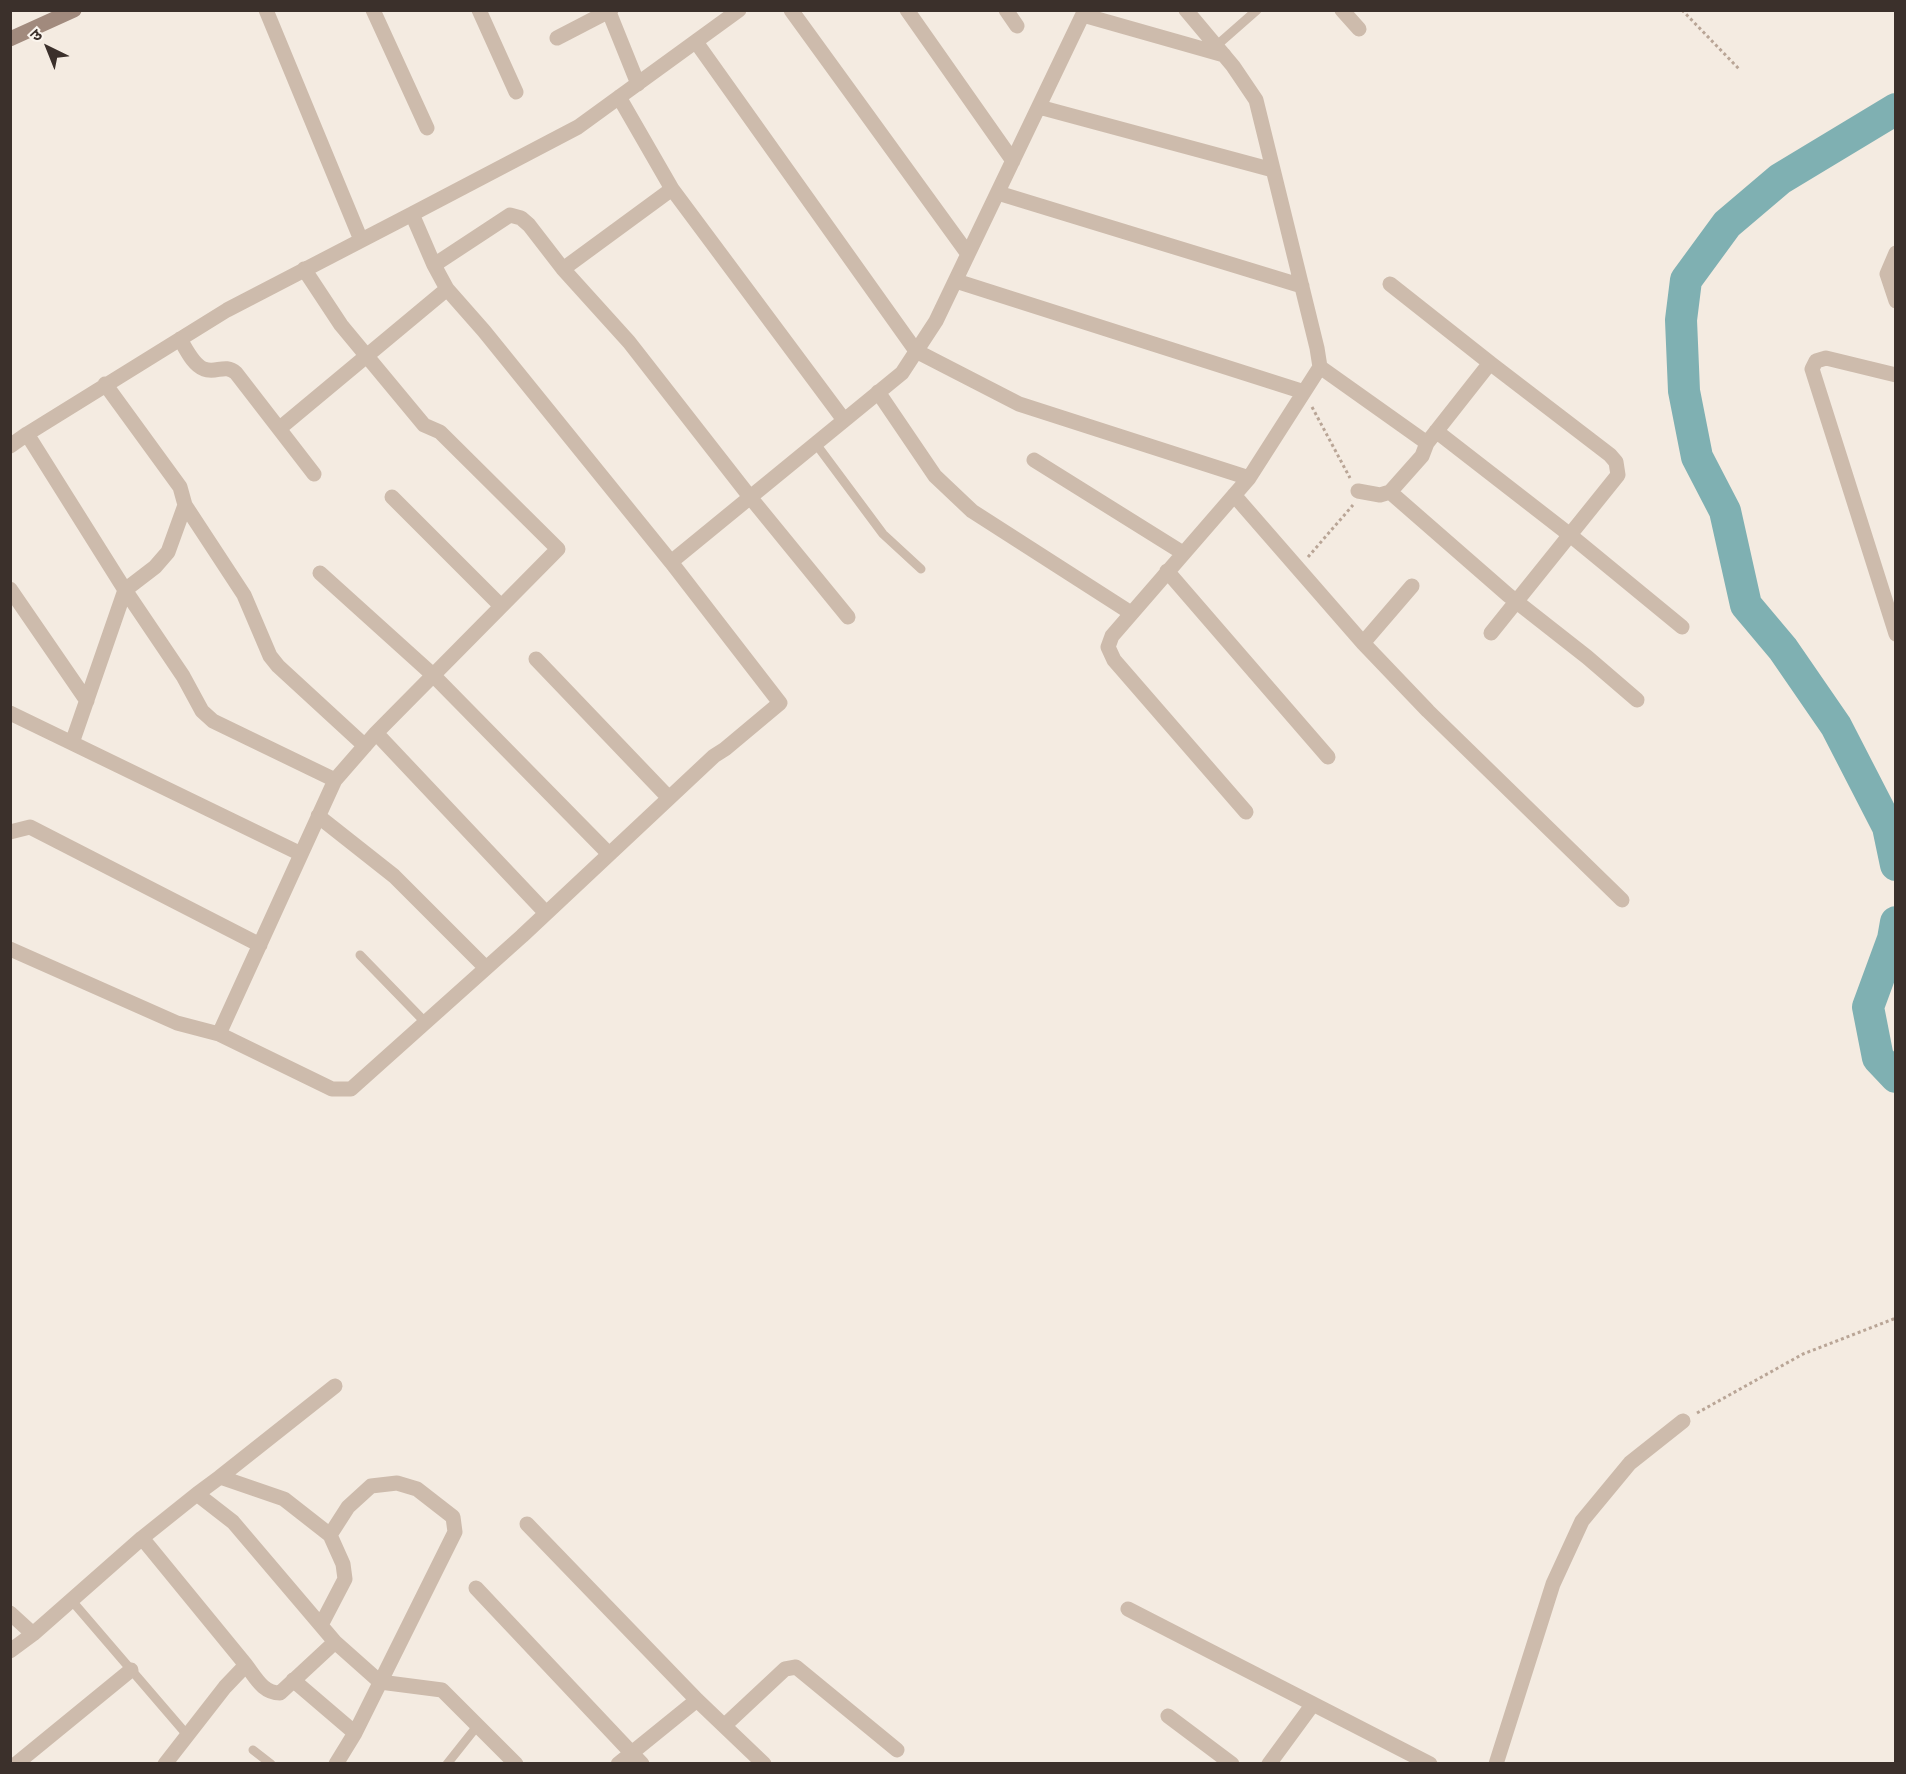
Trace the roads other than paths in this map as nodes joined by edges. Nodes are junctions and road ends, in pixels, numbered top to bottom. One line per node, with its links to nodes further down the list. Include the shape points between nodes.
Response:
1 (74, 10): 18 (street)
2 (266, 10): 31 (street)
3 (373, 10): 25 (street)
4 (479, 10): 22 (street)
5 (739, 10): 19 (street)
6 (791, 10): 33 (street)
7 (907, 10): 26 (street)
8 (1006, 10): 15 (street)
9 (1186, 10): 20 (street)
10 (1257, 10): 20 (lane)
11 (1342, 10): 16 (street)
12 (610, 11): 14 (street); 21 (street)
13 (1084, 13): 20 (street); 24 (street)
14 (588, 15): 17 (street)
15 (1017, 26)
16 (1359, 29)
17 (556, 38)
18 (10, 39)
19 (696, 42): 21 (street); 43 (street)
20 (1220, 51): 27 (street, via 1256,100)
21 (638, 84): 23 (street)
22 (516, 92)
23 (619, 97): 28 (street); 30 (street, via 578,127)
24 (1039, 107): 26 (street); 27 (street)
25 (427, 128)
26 (1013, 161): 29 (street)
27 (1273, 170): 39 (street)
28 (672, 189): 36 (street); 51 (street)
29 (998, 193): 33 (street); 39 (street)
30 (412, 214): 31 (street); 34 (street)
31 (361, 240): 35 (street)
32 (1896, 253): 41 (street, via 1887,274)
33 (968, 254): 37 (street)
34 (435, 265): 36 (street, via 510,216 529,225); 40 (street)
35 (304, 269): 42 (street); 44 (street)
36 (563, 269): 64 (street, via 629,342)
37 (956, 281): 43 (street); 50 (street)
38 (1390, 284): 45 (street)
39 (1302, 286): 46 (street)
40 (447, 289): 44 (street); 68 (street)
41 (1896, 301)
42 (180, 339): 48 (street); 52 (street, via 202,369 224,368 236,373)
43 (916, 351): 49 (street, via 902,373); 59 (street, via 1019,404)
44 (367, 357): 52 (street); 76 (street, via 424,425 440,432 558,549)
45 (1490, 363): 54 (street); 66 (street, via 1616,462 1618,475)
46 (1320, 367): 50 (street); 54 (street)
47 (1896, 375): 81 (street, via 1826,358 1816,361 1812,369)
48 (105, 384): 53 (street); 65 (street, via 180,487)
49 (878, 392): 51 (street); 77 (street, via 935,476 972,511)
50 (1304, 392): 59 (street)
51 (844, 420): 55 (street)
52 (280, 428): 58 (street)
53 (27, 434): 56 (street); 74 (street)
54 (1432, 437): 61 (street, via 1422,456); 66 (street)
55 (816, 444): 64 (street); 69 (lane, via 883,534)
56 (10, 446)
57 (1034, 460): 67 (street)
58 (314, 474)
59 (1249, 478): 62 (street)
60 (1358, 491): 61 (street, via 1380,495)
61 (1390, 492): 75 (street)
62 (1234, 495): 67 (street); 82 (street)
63 (392, 497): 76 (street)
64 (750, 497): 68 (street); 78 (street)
65 (185, 505): 74 (street, via 168,552); 90 (street, via 244,595 270,656)
66 (1570, 535): 75 (street); 79 (street)
67 (1183, 553): 70 (street)
68 (671, 562): 93 (street, via 780,703)
69 (921, 569)
70 (1167, 571): 77 (street); 91 (street)
71 (320, 573): 84 (street)
72 (1412, 586): 82 (street)
73 (10, 589): 86 (street)
74 (125, 590): 86 (street); 92 (street, via 202,711 213,721)
75 (1516, 602): 80 (street); 85 (street)
76 (501, 606): 84 (street)
77 (1131, 613): 94 (street, via 1108,647 1114,660)
78 (848, 617)
79 (1682, 627)
80 (1491, 633)
81 (1896, 634)
82 (1363, 643): 99 (street)
83 (536, 659): 93 (street)
84 (433, 675): 88 (street); 98 (street)
85 (1637, 700)
86 (87, 701): 89 (street)
87 (10, 713): 89 (street)
88 (376, 733): 90 (street); 100 (street)
89 (72, 743): 97 (street)
90 (365, 746): 92 (street)
91 (1328, 757)
92 (335, 780): 95 (street)
93 (669, 798): 98 (street)
94 (1246, 812)
95 (318, 816): 97 (street); 104 (street, via 394,876)
96 (10, 832): 101 (street, via 30,827)
97 (301, 854): 101 (street)
98 (609, 854): 100 (street)
99 (1622, 900)
100 (546, 913): 104 (street)
101 (260, 945): 106 (street)
102 (10, 949): 106 (street, via 177,1023)
103 (360, 955): 105 (lane)
104 (486, 968): 105 (street)
105 (426, 1023): 106 (street, via 351,1089 332,1089)
106 (219, 1034)
107 (335, 1386): 109 (street)
108 (1683, 1421): 148 (street, via 1630,1463 1582,1521 1553,1584)
109 (220, 1477): 110 (street); 112 (street, via 284,1499)
110 (196, 1494): 113 (street); 118 (street, via 233,1522)
111 (527, 1524): 126 (street)
112 (330, 1535): 118 (street, via 345,1579); 125 (street, via 348,1507 371,1486 397,1483 417,1489 453,1517 455,1532)
113 (142, 1538): 115 (street); 122 (street)
114 (476, 1588): 135 (street)
115 (72, 1601): 119 (street); 123 (lane)
116 (1128, 1609): 127 (street)
117 (10, 1613): 119 (street)
118 (321, 1625): 120 (street)
119 (33, 1634): 121 (street)
120 (335, 1642): 124 (street); 125 (street)
121 (10, 1651)
122 (246, 1665): 124 (street, via 271,1693 280,1693); 132 (street)
123 (131, 1670): 132 (lane); 137 (street)
124 (293, 1680): 131 (street)
125 (380, 1682): 129 (street, via 442,1690); 131 (street)
126 (697, 1700): 130 (street); 135 (street)
127 (1313, 1704): 146 (street); 147 (street)
128 (1168, 1716): 145 (street)
129 (478, 1725): 136 (street); 141 (lane)
130 (724, 1726): 134 (street, via 785,1670 796,1667); 144 (street)
131 (355, 1733): 140 (street)
132 (188, 1736): 138 (street)
133 (254, 1750): 139 (lane)
134 (897, 1750)
135 (631, 1752): 142 (street); 143 (street)
136 (509, 1761)
137 (16, 1764)
138 (165, 1764)
139 (272, 1764)
140 (336, 1764)
141 (447, 1764)
142 (618, 1764)
143 (642, 1764)
144 (764, 1764)
145 (1232, 1764)
146 (1269, 1764)
147 (1430, 1764)
148 (1496, 1764)

